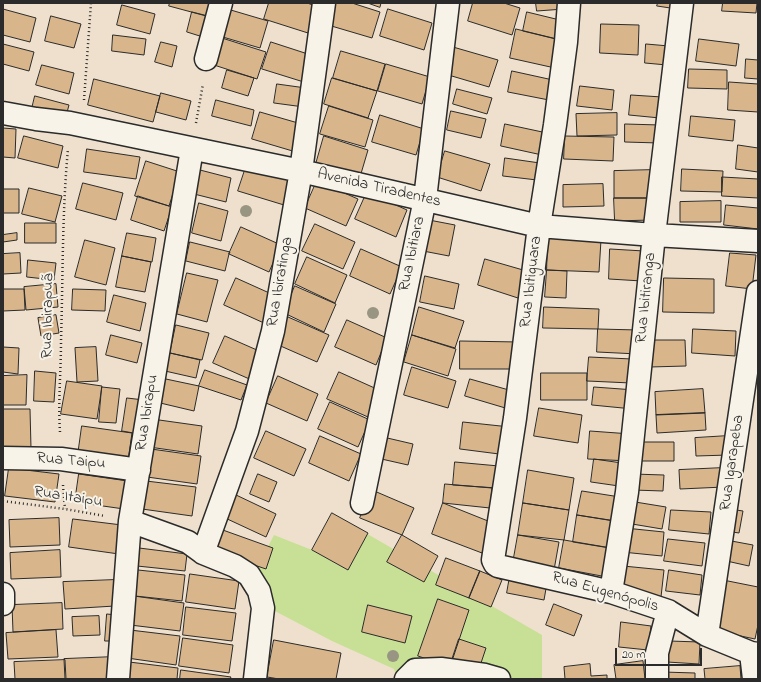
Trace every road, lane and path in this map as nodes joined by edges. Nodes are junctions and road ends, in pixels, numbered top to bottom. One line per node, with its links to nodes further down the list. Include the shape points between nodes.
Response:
1 (91, 3): 9 (path, Rua Ibirapuã)
2 (221, 3): 7 (street)
3 (324, 3): 11 (street, Rua Ibiratinga)
4 (448, 3): 12 (street, Rua Ibitiara)
5 (569, 3): 13 (street, Rua Ibitiguara, via 555,125)
6 (682, 3): 14 (street, Rua Ibitiranga)
7 (206, 59): 10 (path)
8 (3, 113): 9 (street, Avenida Tiradentes)
9 (76, 124): 10 (street, Avenida Tiradentes); 18 (path, Rua Ibirapuã, via 65,181 59,417)
10 (192, 149): 11 (street, Avenida Tiradentes); 19 (street, Rua Ibirapu)
11 (301, 171): 12 (street, Avenida Tiradentes); 24 (street, Rua Ibiratinga, via 273,331 247,431)
12 (425, 199): 13 (street, Avenida Tiradentes); 21 (street, Rua Ibitiara)
13 (539, 226): 14 (street, Avenida Tiradentes); 25 (street, Rua Ibitiguara, via 515,418)
14 (654, 235): 15 (street, Avenida Tiradentes); 26 (street, Rua Ibitiranga, via 626,492)
15 (758, 241)
16 (758, 292): 30 (street, Rua Igarapeba)
17 (3, 458): 18 (street, Rua Taipu)
18 (61, 459): 19 (street, Rua Taipu); 22 (path, Rua Ibirapuã)
19 (139, 470): 23 (street, Rua Ibirapu)
20 (3, 501): 22 (path, Rua Itaipu)
21 (362, 503)
22 (65, 509): 23 (path, Rua Itaipu)
23 (130, 521): 24 (street, via 188,542); 32 (street, Rua Ibirapu)
24 (203, 553): 33 (street, via 235,566 249,575 259,591 263,608)
25 (493, 560): 26 (street, Rua Eugenópolis, via 498,566)
26 (612, 592): 29 (street, Rua Eugenópolis)
27 (3, 594): 28 (street)
28 (3, 604)
29 (668, 611): 30 (street, Rua Eugenópolis); 36 (street, via 657,653)
30 (707, 635): 31 (street, Rua Eugenópolis)
31 (754, 654): 37 (street)
32 (118, 679)
33 (255, 679)
34 (406, 679): 35 (street, via 415,670 441,669)
35 (499, 679)
36 (657, 679)
37 (754, 679)

